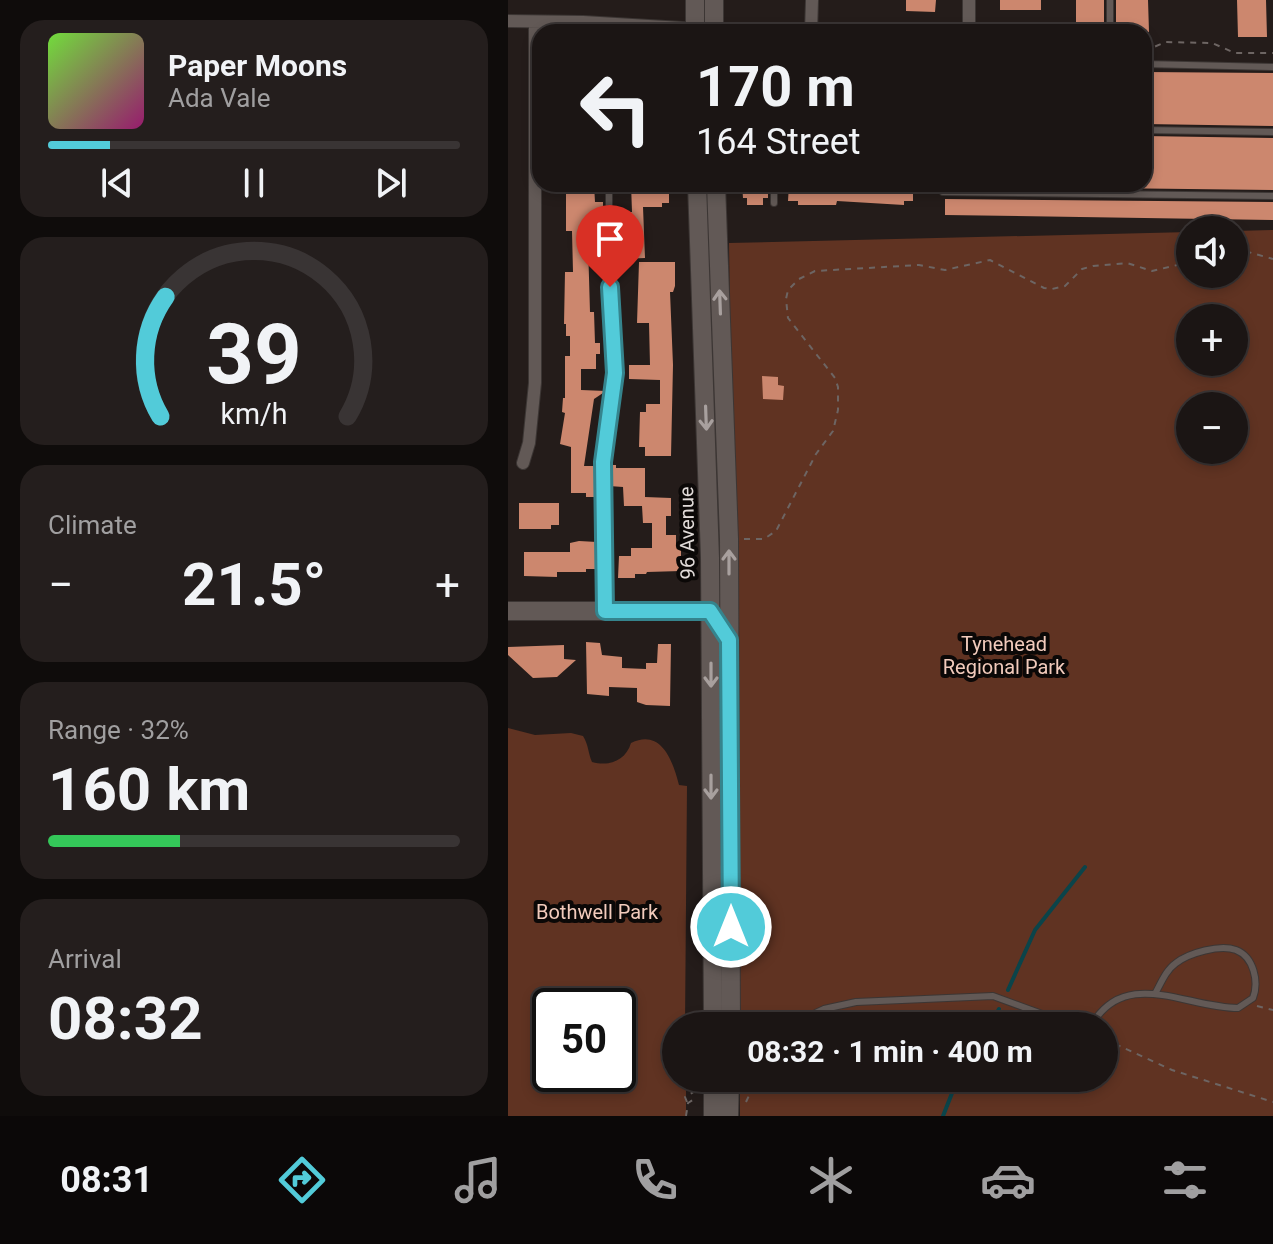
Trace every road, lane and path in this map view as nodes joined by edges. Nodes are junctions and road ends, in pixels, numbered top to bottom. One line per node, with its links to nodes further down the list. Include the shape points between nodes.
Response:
1 (695, 0): 9 (main road)
2 (714, 0): 10 (main road)
3 (812, 0): 11 (street)
4 (969, 0): 12 (street)
5 (1110, 0): 13 (lane)
6 (508, 21): 7 (street)
7 (535, 22): 8 (street)
8 (610, 24)
9 (702, 24)
10 (706, 24)
11 (811, 24)
12 (969, 24)
13 (1110, 24)
14 (1152, 48): 15 (path, via 1166,42 1212,43 1235,53)
15 (1273, 53)
16 (1152, 64): 17 (lane)
17 (1273, 67)
18 (1152, 130): 19 (lane)
19 (1273, 132)
20 (537, 192): 32 (street, via 535,383)
21 (609, 192): 35 (lane, via 615,373 603,462)
22 (697, 192): 36 (main road, 96 Avenue, one-way to 36)
23 (716, 192): 37 (main road, 96 Avenue, one-way to 23)
24 (774, 192): 28 (lane)
25 (943, 192): 26 (lane)
26 (1032, 194): 27 (lane)
27 (1273, 196)
28 (774, 203)
29 (1248, 252): 30 (path)
30 (1273, 259)
31 (1176, 265): 33 (path, via 1152,271 1127,263 1093,266 1052,289 990,260 945,270 919,265 806,274 788,290 788,318 835,378 837,422 780,526 764,539)
32 (523, 463)
33 (742, 539)
34 (508, 611): 35 (main road)
35 (605, 611): 36 (main road)
36 (710, 611): 37 (main road); 41 (main road, 96 Avenue, one-way to 41)
37 (729, 640): 42 (main road, 96 Avenue)
38 (1155, 994): 39 (lane, via 1227,1008); 39 (lane, via 1177,962 1201,952 1235,950 1249,961 1256,980); 45 (lane, via 1134,993)
39 (1251, 1000): 40 (path)
40 (1273, 1010)
41 (713, 1012)
42 (731, 1012)
43 (818, 1012): 44 (lane, via 856,1002 993,996)
44 (1037, 1012)
45 (1103, 1012)
46 (1118, 1045): 52 (path, via 1172,1070)
47 (692, 1092): 53 (path, via 685,1097)
48 (708, 1092): 56 (main road)
49 (732, 1092): 54 (main road)
50 (748, 1092): 54 (path)
51 (698, 1098): 53 (path)
52 (1273, 1102)
53 (688, 1103): 55 (path)
54 (735, 1113)
55 (686, 1116)
56 (713, 1116)

